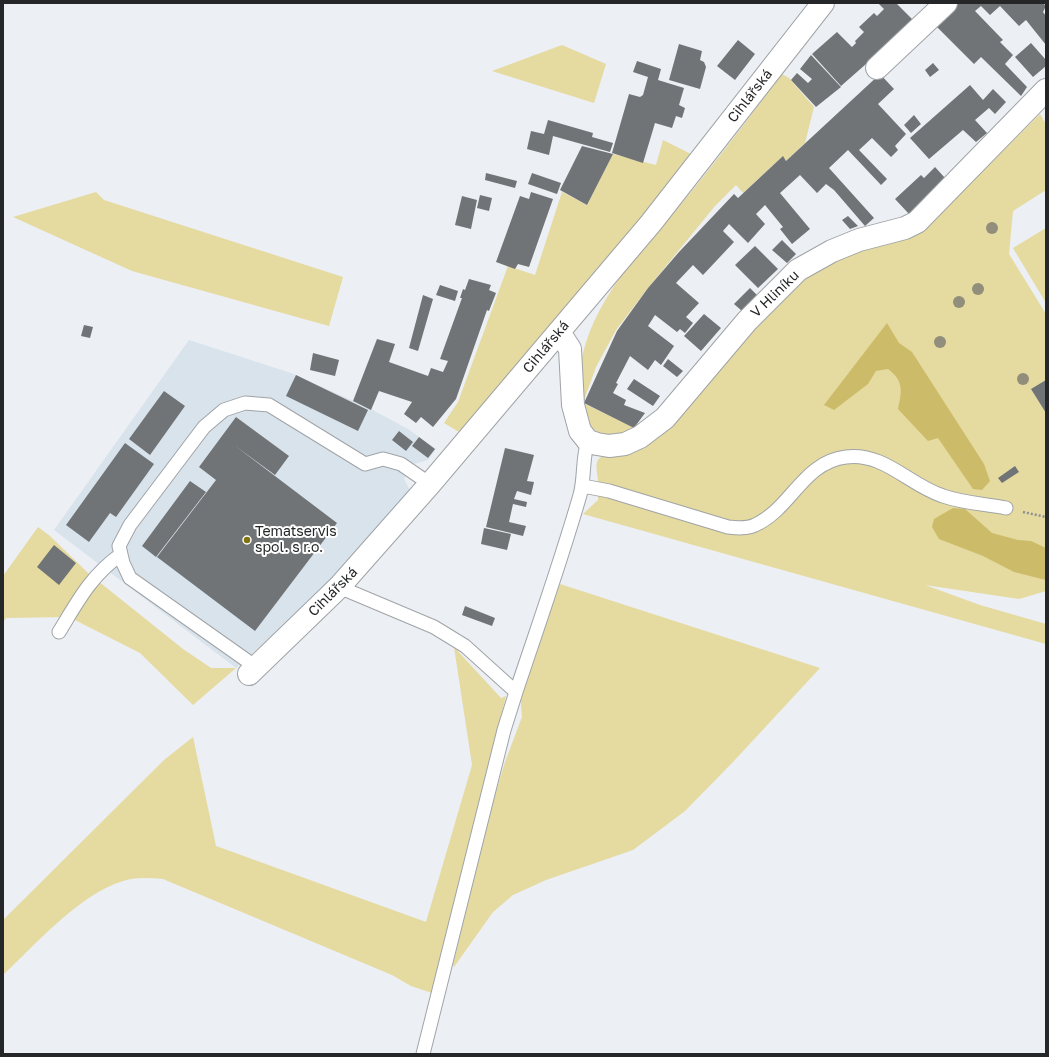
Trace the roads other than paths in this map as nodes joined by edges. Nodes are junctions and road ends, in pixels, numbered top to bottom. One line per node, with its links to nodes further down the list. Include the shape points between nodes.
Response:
1 (824, 3): 5 (street, Cihlářská, via 651,223)
2 (946, 3): 3 (street)
3 (877, 68)
4 (1046, 90): 6 (street, V Hliníku, via 917,222 859,240 832,251 798,270 746,321 665,418 652,429 640,438 620,445)
5 (559, 332): 6 (street, via 570,349 571,387 577,425); 7 (street, Cihlářská)
6 (588, 441): 8 (lane)
7 (430, 484): 10 (lane, via 401,464 383,459 365,464 269,405 245,403 224,410 204,427 130,526 120,546); 11 (street, Cihlářská)
8 (583, 486): 9 (lane, via 609,491 728,527 745,528 755,525 774,512 814,469 846,456 872,457 942,496); 14 (lane)
9 (1006, 508)
10 (120, 555): 12 (lane, via 103,567 88,585); 13 (lane, via 130,578)
11 (339, 588): 13 (street, Cihlářská); 14 (lane, via 434,627 465,646)
12 (58, 632)
13 (252, 671)
14 (516, 692): 15 (lane, via 504,730)
15 (423, 1054)

